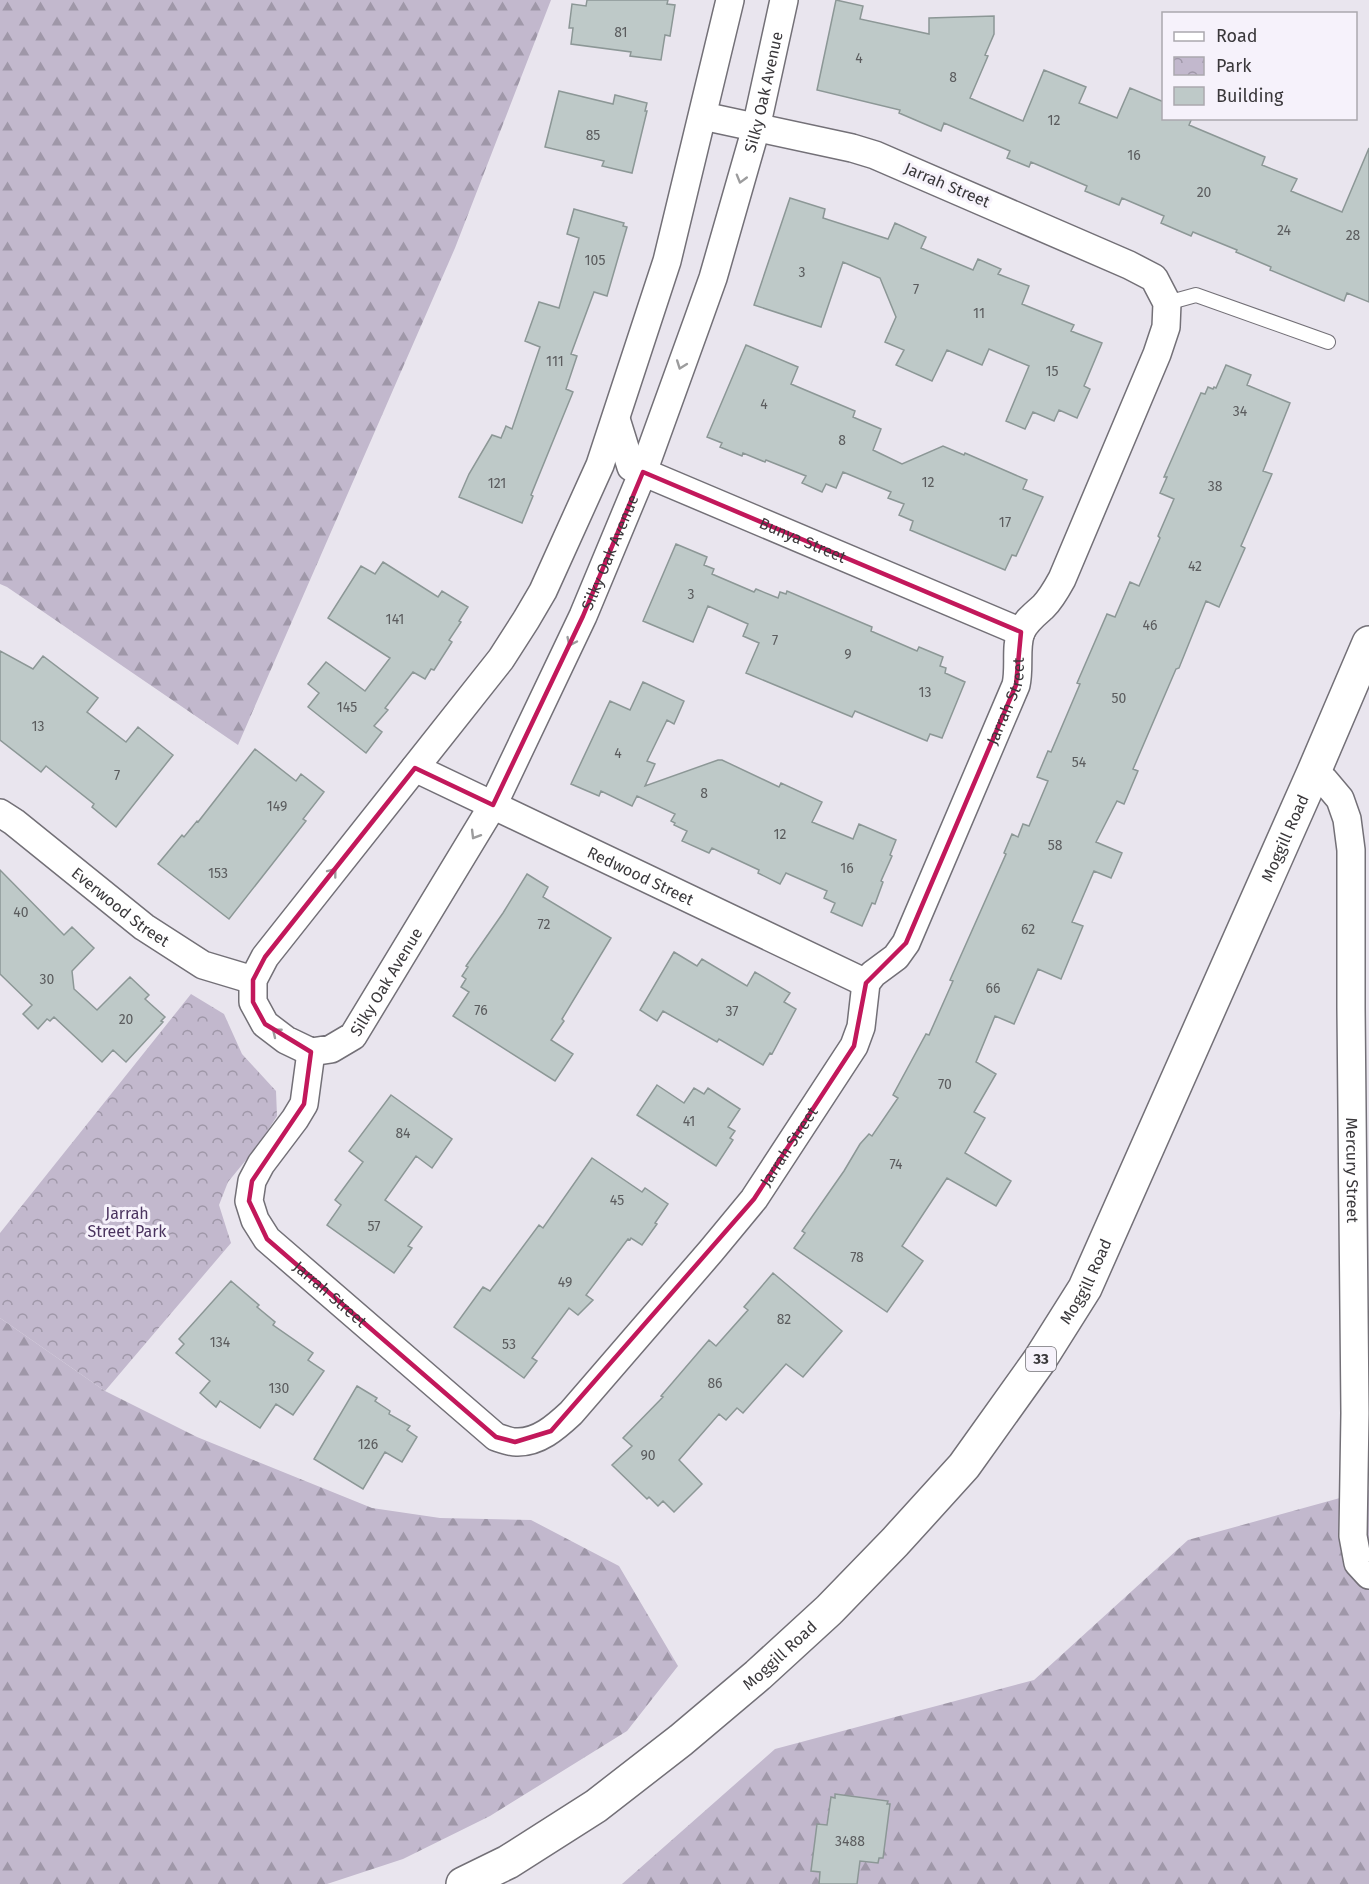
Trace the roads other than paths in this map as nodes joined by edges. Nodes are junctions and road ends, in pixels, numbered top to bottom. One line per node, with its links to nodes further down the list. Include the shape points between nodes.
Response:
1 (730, 0): 3 (street)
2 (784, 0): 4 (street, Silky Oak Avenue)
3 (703, 116): 4 (street, Jarrah Street); 7 (street, via 667,261)
4 (756, 128): 5 (street, Jarrah Street, via 852,148 903,166 1130,264 1154,278); 8 (street, Silky Oak Avenue, one-way to 8, via 713,278)
5 (1167, 303): 6 (lane, via 1196,295); 9 (street, via 1166,327 1157,354 1062,579 1055,593)
6 (1328, 342)
7 (616, 419): 8 (street, Bunya Street, via 631,467); 11 (street, via 600,465 526,621)
8 (643, 472): 9 (street, Bunya Street); 13 (street, Silky Oak Avenue, one-way to 13, via 583,616)
9 (1021, 632): 16 (street, Jarrah Street, via 1016,685 906,943)
10 (1369, 643): 12 (main road, Moggill Road / 33)
11 (415, 768): 13 (street, Redwood Street); 15 (street, one-way to 11, via 265,957)
12 (1313, 774): 18 (street, Mercury Street, via 1324,780 1340,800 1351,850 1356,1413 1353,1536 1358,1563); 19 (main road, Moggill Road / 33, via 1085,1287 1040,1361 964,1466 829,1610 681,1740 596,1806 508,1862)
13 (493, 805): 16 (street, Redwood Street); 17 (street, Silky Oak Avenue, one-way to 17, via 353,1035 331,1049)
14 (0, 813): 15 (street, Everwood Street, via 144,927 203,965)
15 (254, 980): 17 (street, one-way to 15, via 265,1024 253,1002)
16 (866, 983): 17 (street, Jarrah Street, via 861,1027 854,1046 754,1199 571,1413 551,1431 533,1440 515,1442 496,1437 267,1239 255,1220 249,1200 252,1181 304,1104)
17 (311, 1052)
18 (1369, 1575)
19 (463, 1884)

